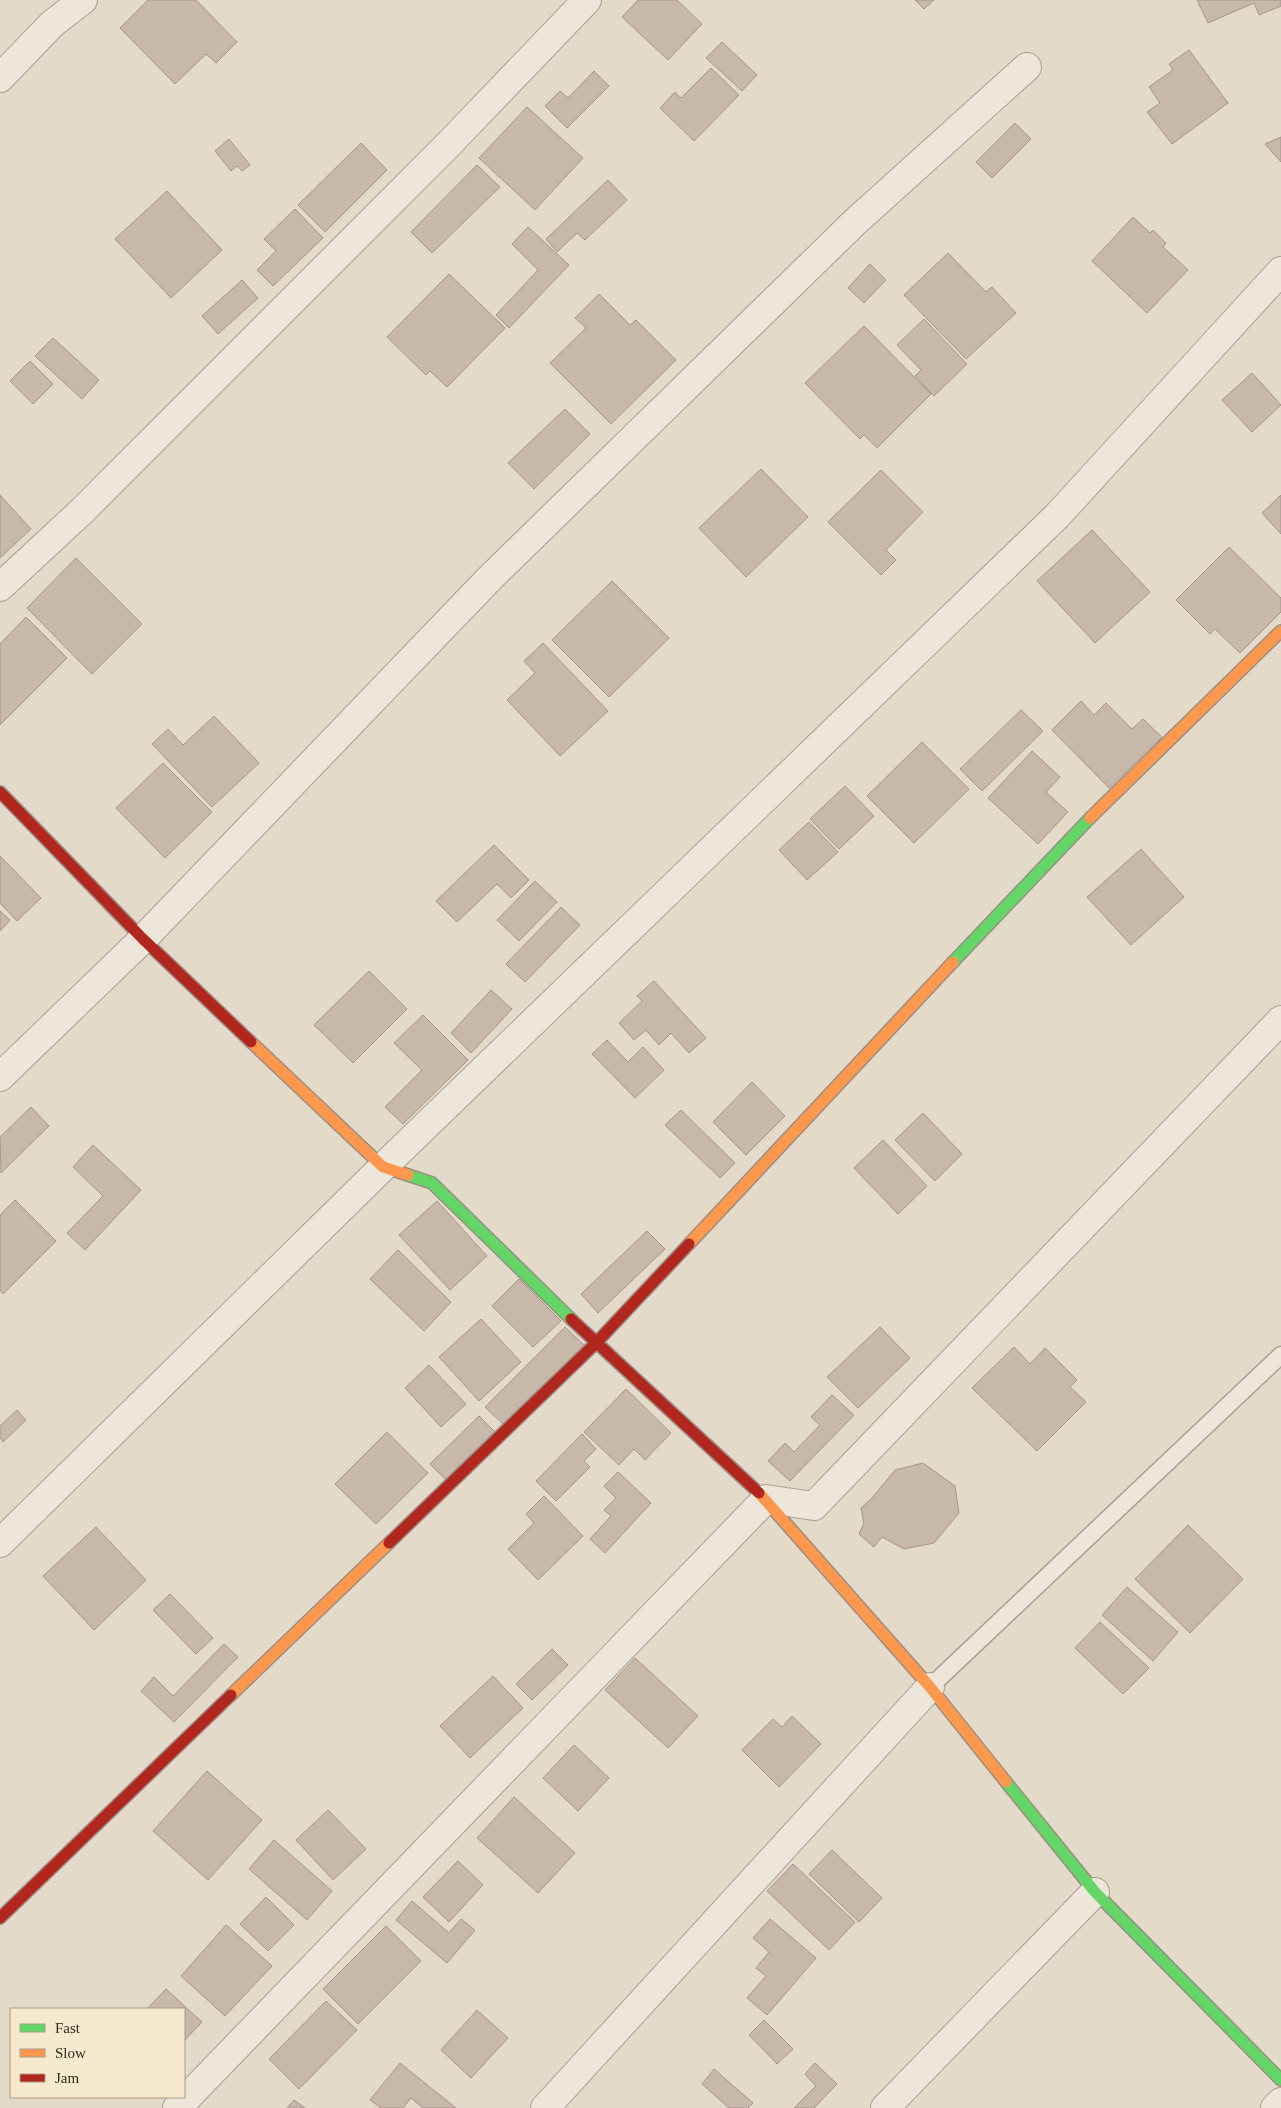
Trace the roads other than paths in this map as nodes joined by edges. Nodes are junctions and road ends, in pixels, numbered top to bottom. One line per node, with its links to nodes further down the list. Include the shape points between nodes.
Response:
1 (83, 0): 4 (street, via 52,24)
2 (587, 0): 6 (street, via 445,148 82,511)
3 (1026, 67): 9 (street, via 855,222 490,578)
4 (0, 78)
5 (1281, 271): 12 (street, via 1057,516)
6 (0, 587)
7 (1281, 631): 13 (street, via 1064,844)
8 (0, 792): 9 (street)
9 (143, 938): 11 (street); 12 (street)
10 (1281, 1020): 15 (street, via 814,1506)
11 (0, 1077)
12 (383, 1168): 13 (street, via 432,1183); 16 (street)
13 (596, 1343): 15 (street); 19 (street)
14 (1281, 1355): 17 (lane)
15 (766, 1499): 17 (street); 22 (street)
16 (0, 1543)
17 (930, 1687): 18 (street); 23 (street)
18 (1095, 1892): 20 (street); 24 (street)
19 (0, 1918)
20 (1281, 2080)
21 (1281, 2102): 25 (street)
22 (177, 2108)
23 (545, 2108)
24 (885, 2108)
25 (1275, 2108)

